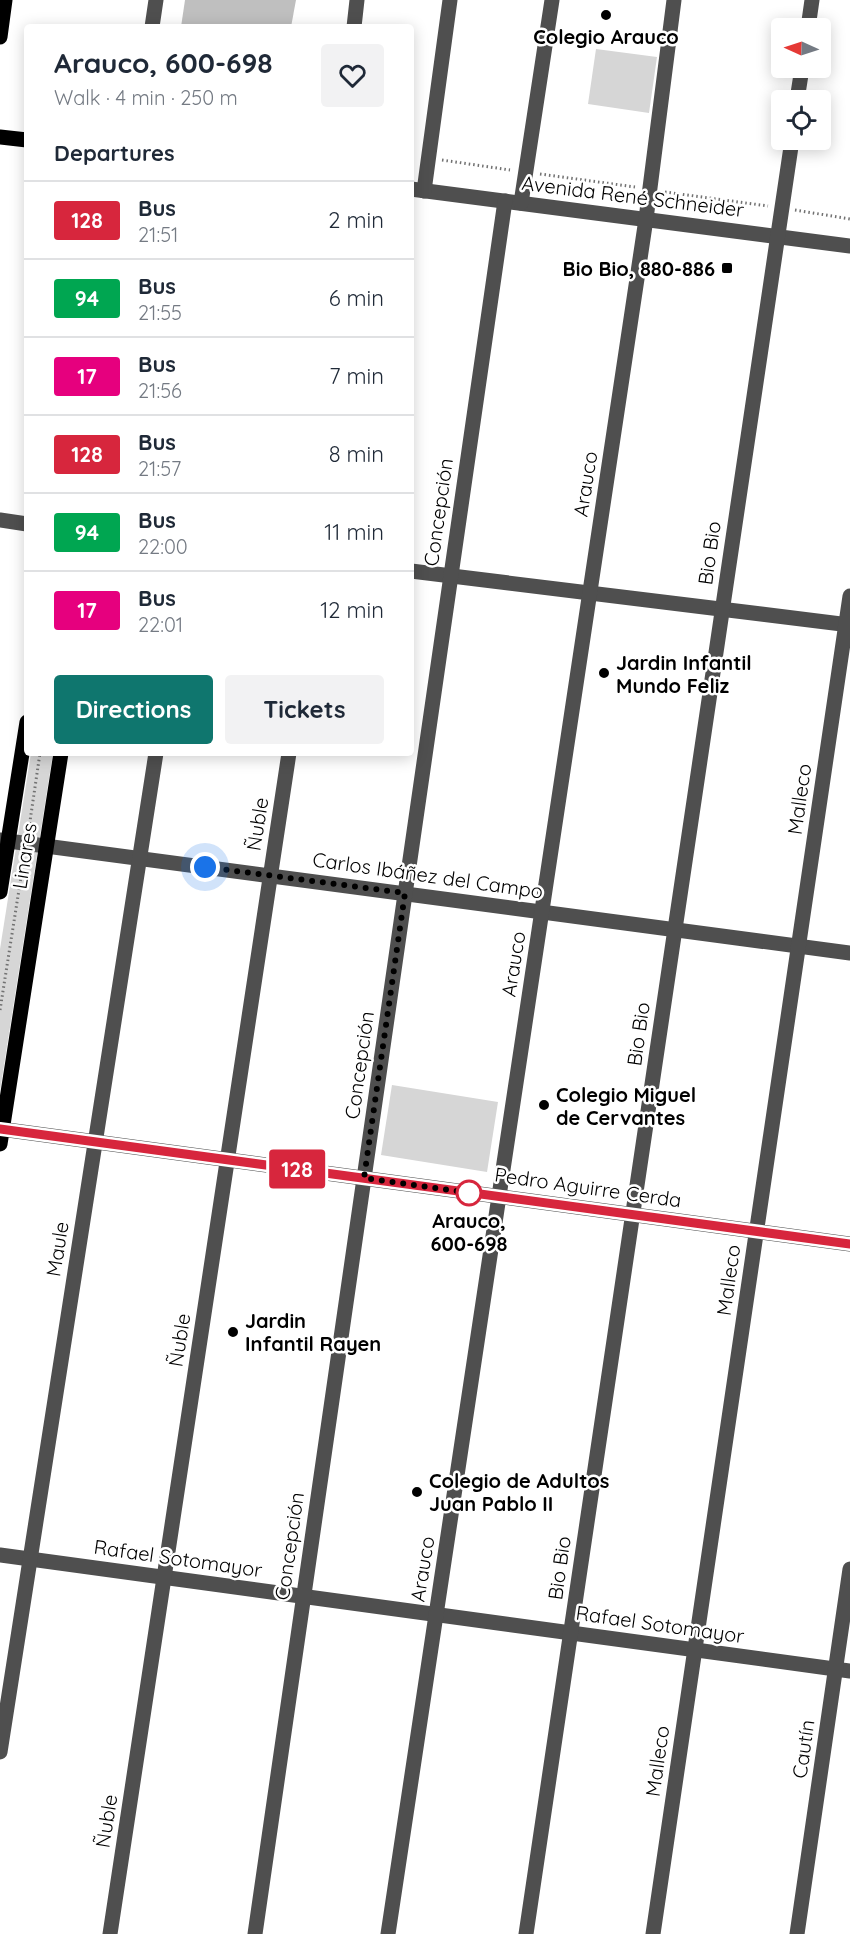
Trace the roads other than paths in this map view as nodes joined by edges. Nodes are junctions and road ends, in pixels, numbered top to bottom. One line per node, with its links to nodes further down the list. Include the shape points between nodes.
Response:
1 (5, 0): 11 (main road)
2 (156, 0): 9 (street)
3 (357, 0): 10 (street)
4 (450, 0): 15 (street, via 428,158)
5 (552, 0): 17 (street)
6 (674, 0): 18 (street, Arauco)
7 (812, 0): 8 (street)
8 (809, 18)
9 (152, 24)
10 (354, 24)
11 (0, 37)
12 (0, 136): 13 (main road)
13 (24, 140)
14 (791, 150): 19 (street, Bio Bio)
15 (417, 190): 16 (street, Avenida René Schneider)
16 (505, 201): 17 (street, Avenida René Schneider); 24 (street, Concepción)
17 (521, 203): 18 (street, Avenida René Schneider)
18 (646, 219): 19 (street, Avenida René Schneider); 25 (street, Arauco)
19 (777, 236): 20 (street, Avenida René Schneider); 27 (street, Bio Bio)
20 (850, 246)
21 (0, 520): 22 (street)
22 (24, 524)
23 (414, 571): 24 (street)
24 (450, 576): 25 (street); 38 (street, Concepción)
25 (590, 593): 27 (street); 39 (street, Arauco)
26 (850, 596): 28 (street, Malleco)
27 (722, 609): 28 (street); 40 (street, Bio Bio)
28 (848, 625): 41 (street, Malleco)
29 (24, 737): 33 (main road, Linares)
30 (61, 756): 34 (main road, Linares)
31 (156, 756): 35 (street, Maule)
32 (289, 756): 36 (street, Ñuble)
33 (4, 840): 34 (street, Carlos Ibáñez del Campo); 37 (main road, Linares)
34 (47, 846): 35 (street, Carlos Ibáñez del Campo); 43 (main road, Linares)
35 (140, 858): 36 (street, Carlos Ibáñez del Campo); 44 (street, Maule)
36 (271, 876): 38 (street, Carlos Ibáñez del Campo); 45 (street, Ñuble)
37 (0, 892)
38 (405, 893): 39 (street, Carlos Ibáñez del Campo); 46 (street, Concepción)
39 (542, 912): 40 (street, Carlos Ibáñez del Campo); 47 (street, Arauco)
40 (675, 929): 41 (street, Carlos Ibáñez del Campo); 48 (street, Bio Bio)
41 (798, 946): 42 (street, Carlos Ibáñez del Campo); 49 (street, Malleco)
42 (850, 953)
43 (1, 1134): 44 (street, Pedro Aguirre Cerda)
44 (95, 1142): 45 (street, Pedro Aguirre Cerda); 52 (street, Maule)
45 (227, 1160): 46 (street, Pedro Aguirre Cerda); 54 (street, Ñuble)
46 (364, 1178): 47 (street, Pedro Aguirre Cerda); 55 (street, Concepción)
47 (499, 1197): 48 (street, Pedro Aguirre Cerda); 56 (street, Arauco)
48 (633, 1214): 49 (street, Pedro Aguirre Cerda); 57 (street, Bio Bio)
49 (756, 1231): 50 (street, Pedro Aguirre Cerda); 58 (street, Malleco)
50 (850, 1244)
51 (0, 1555): 52 (street, Rafael Sotomayor)
52 (30, 1559): 54 (street, Rafael Sotomayor); 60 (street, Maule)
53 (850, 1569): 59 (street, Cautín)
54 (164, 1577): 55 (street, Rafael Sotomayor); 61 (street, Ñuble)
55 (303, 1596): 56 (street, Rafael Sotomayor); 62 (street, Concepción)
56 (436, 1615): 57 (street, Rafael Sotomayor); 63 (street, Arauco)
57 (571, 1633): 58 (street, Rafael Sotomayor); 64 (street, Bio Bio)
58 (694, 1650): 59 (street, Rafael Sotomayor); 65 (street, Malleco)
59 (843, 1670): 66 (street, Cautín)
60 (0, 1752)
61 (110, 1934)
62 (255, 1934)
63 (388, 1934)
64 (526, 1934)
65 (653, 1934)
66 (797, 1934)

